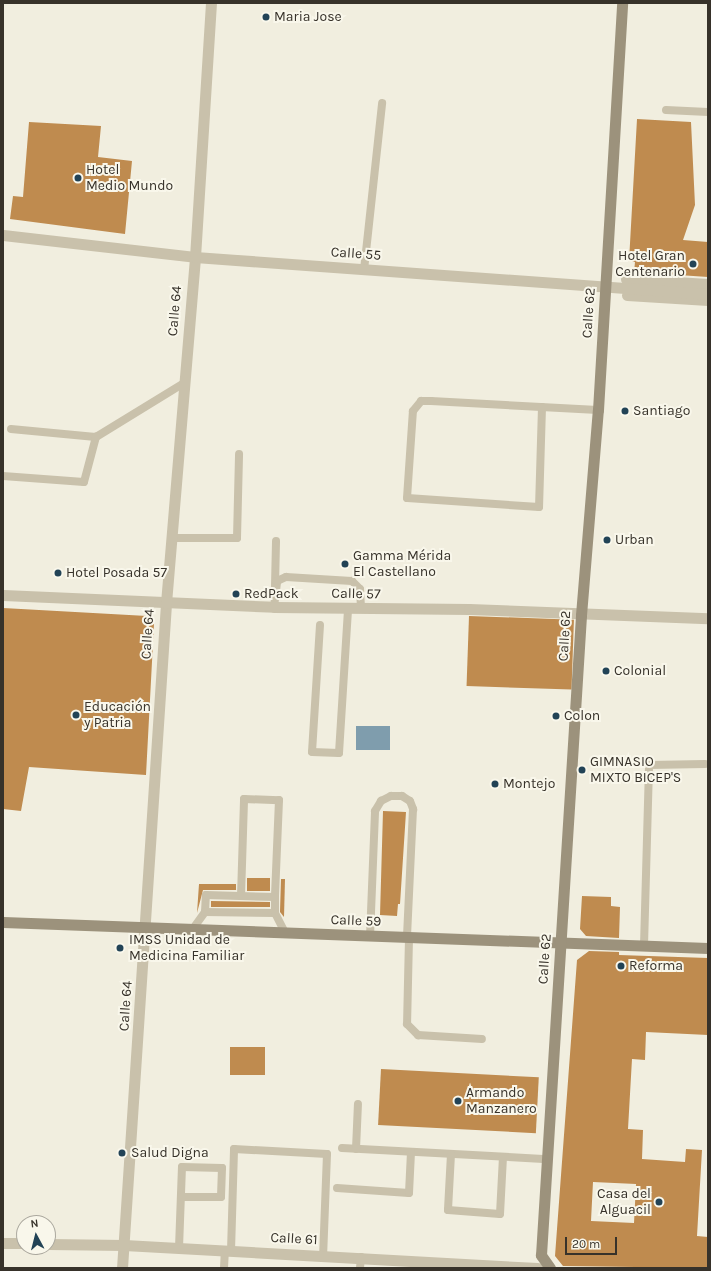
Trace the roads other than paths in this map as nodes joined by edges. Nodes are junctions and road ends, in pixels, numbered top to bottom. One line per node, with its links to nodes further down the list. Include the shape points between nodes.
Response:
1 (211, 3): 7 (street, Calle 64)
2 (622, 3): 11 (main road, Calle 62)
3 (382, 103): 8 (lane)
4 (666, 110): 5 (lane)
5 (708, 112)
6 (3, 235): 7 (street, Calle 55)
7 (194, 257): 8 (street, Calle 55); 15 (street, Calle 64)
8 (364, 270): 11 (street, Calle 55)
9 (626, 279): 10 (street)
10 (708, 284)
11 (606, 287): 12 (street, Calle 55); 17 (main road, Calle 62)
12 (708, 294)
13 (627, 295): 14 (street)
14 (708, 300)
15 (184, 383): 19 (lane); 22 (street, Calle 64)
16 (542, 407): 16 (lane, via 422,401 413,411 407,498 539,507); 17 (lane)
17 (598, 410): 30 (main road, Calle 62)
18 (11, 429): 19 (lane)
19 (96, 437): 21 (lane, via 84,482)
20 (238, 454): 22 (lane, via 237,538)
21 (3, 476)
22 (171, 538): 26 (street, Calle 64)
23 (276, 541): 24 (lane)
24 (275, 587): 27 (lane); 29 (lane, via 277,581 286,577 346,579 356,584 360,590)
25 (3, 596): 26 (street, Calle 57)
26 (166, 603): 27 (street, Calle 57); 39 (street, Calle 64)
27 (274, 607): 28 (street, Calle 57)
28 (348, 609): 29 (street, Calle 57); 32 (lane, via 339,753 312,752)
29 (361, 609): 30 (street, Calle 57, via 470,609)
30 (581, 615): 31 (street, Calle 57); 44 (main road, Calle 62)
31 (708, 618)
32 (320, 625)
33 (705, 764): 45 (lane, via 649,765)
34 (241, 896): 35 (lane); 35 (lane, via 244,799 279,800); 36 (lane, via 206,895)
35 (275, 897): 37 (lane)
36 (205, 912): 37 (lane); 40 (lane)
37 (275, 914): 41 (lane)
38 (3, 922): 39 (main road, Calle 59)
39 (146, 928): 40 (main road, Calle 59); 60 (street, Calle 64)
40 (192, 930): 41 (main road, Calle 59)
41 (285, 933): 42 (main road, Calle 59)
42 (370, 936): 43 (main road, Calle 59); 43 (lane, via 375,811 381,801 391,796 402,796 410,801 413,809)
43 (408, 938): 44 (main road, Calle 59); 47 (lane, via 407,1024 412,1031 418,1035)
44 (562, 943): 45 (main road, Calle 59); 54 (main road, Calle 62)
45 (644, 946): 46 (main road, Calle 59)
46 (708, 948)
47 (482, 1039)
48 (358, 1104): 50 (lane)
49 (342, 1148): 50 (lane)
50 (356, 1149): 51 (lane)
51 (411, 1152): 52 (lane); 55 (lane, via 409,1193)
52 (451, 1154): 53 (lane); 53 (lane, via 448,1210 500,1214)
53 (503, 1157): 54 (lane)
54 (548, 1159): 68 (main road, Calle 62, via 541,1255)
55 (337, 1188)
56 (181, 1197): 56 (lane, via 182,1167 222,1168 221,1197); 61 (lane)
57 (3, 1243): 58 (street)
58 (16, 1243)
59 (56, 1244): 60 (street, Calle 61)
60 (124, 1245): 61 (street, Calle 61); 65 (street, Calle 64)
61 (179, 1248): 62 (street, Calle 61)
62 (228, 1251): 63 (street, Calle 61); 63 (lane, via 234,1149 327,1154); 66 (lane)
63 (322, 1256): 64 (street, Calle 61)
64 (360, 1263): 67 (street, Calle 61)
65 (122, 1268)
66 (224, 1268)
67 (537, 1268)
68 (550, 1268)

